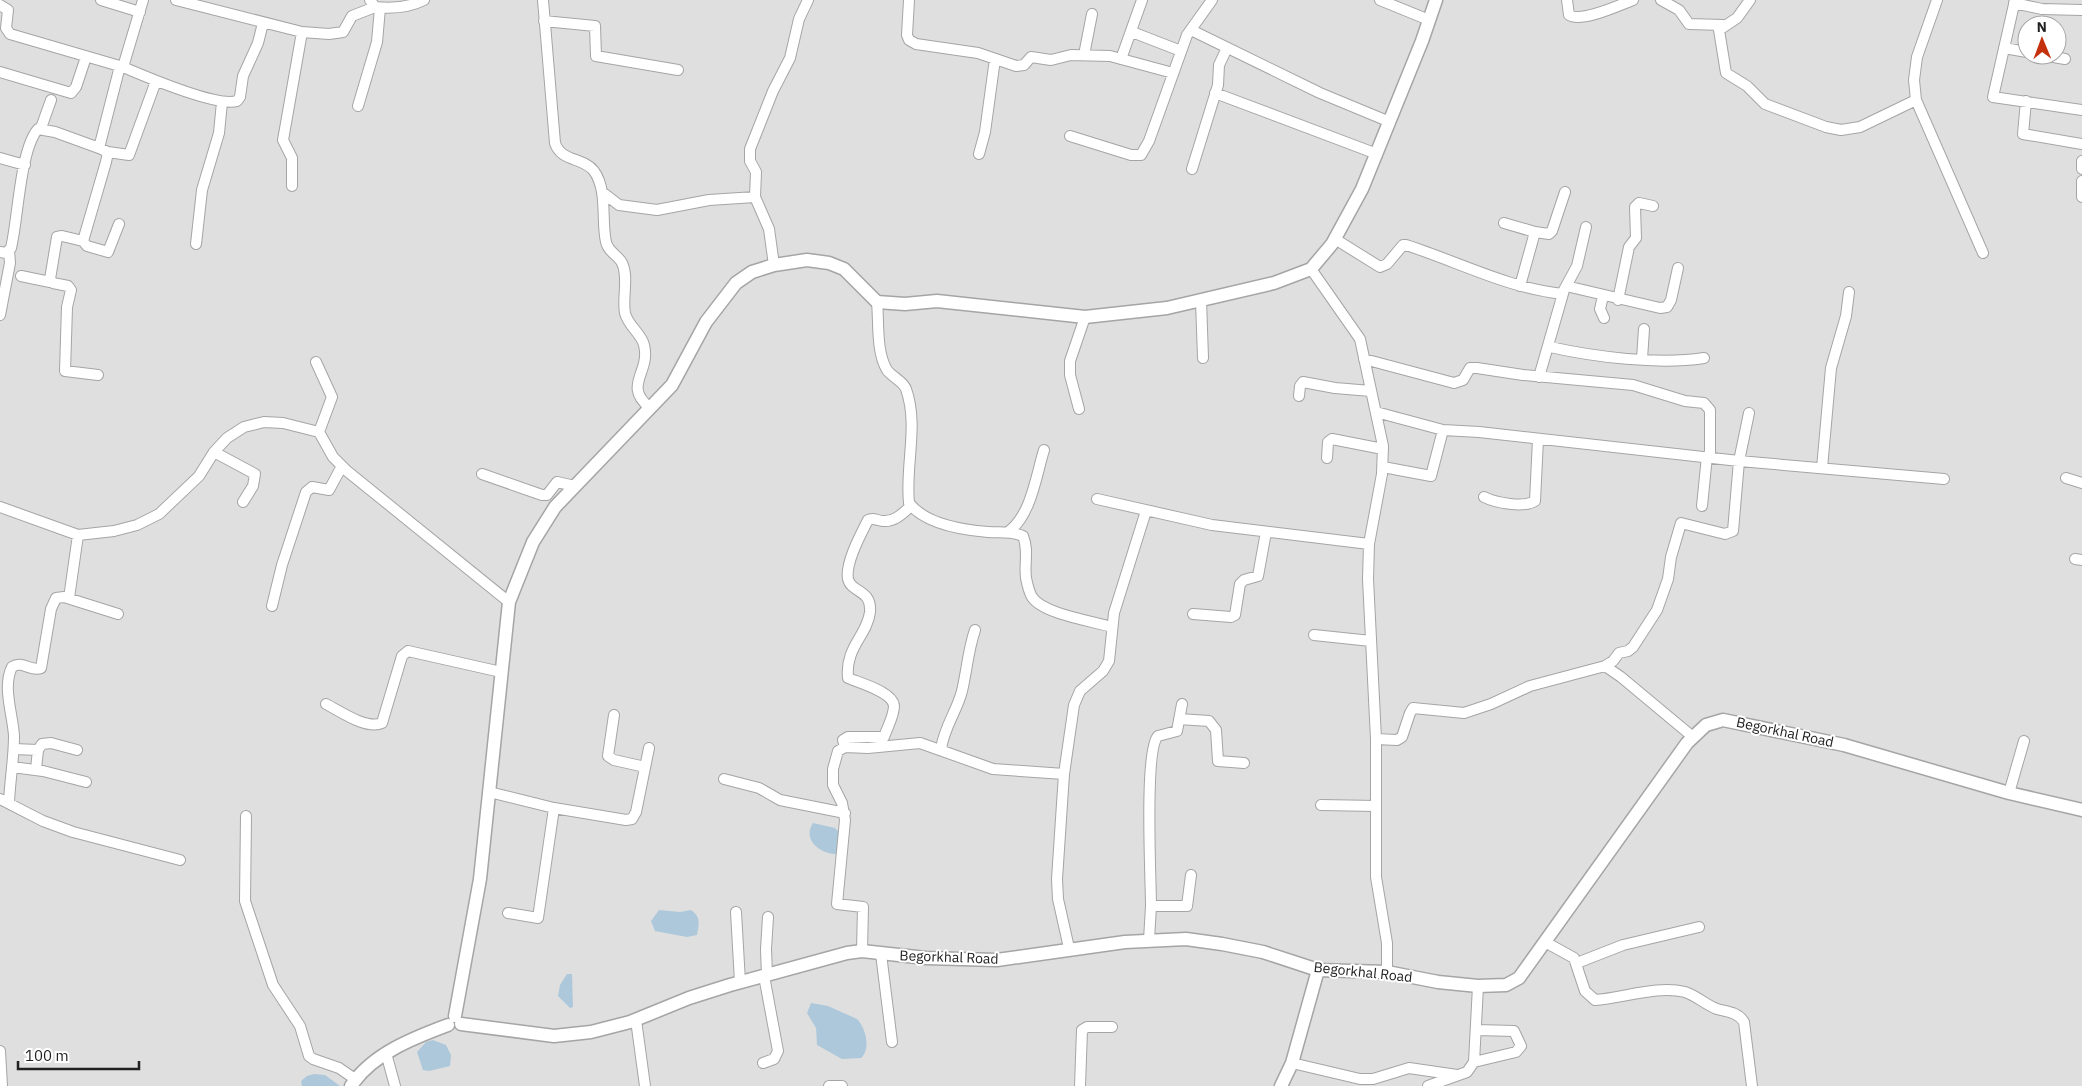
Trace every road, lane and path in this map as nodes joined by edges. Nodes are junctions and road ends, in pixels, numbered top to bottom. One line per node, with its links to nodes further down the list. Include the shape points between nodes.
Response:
1 (101, 0): 22 (street)
2 (143, 0): 22 (street)
3 (176, 0): 18 (street)
4 (424, 0): 20 (street, via 400,8)
5 (543, 0): 25 (street)
6 (808, 0): 67 (street, via 799,19 790,58 750,149 750,161 756,172)
7 (909, 0): 37 (street, via 907,35 912,42)
8 (1142, 0): 30 (street)
9 (1212, 0): 28 (street)
10 (1380, 0): 24 (street)
11 (1436, 0): 24 (street)
12 (1566, 0): 13 (street, via 1569,15 1576,18)
13 (1633, 0)
14 (1662, 0): 27 (street, via 1679,10 1690,24)
15 (1750, 0): 27 (street, via 1737,18)
16 (1937, 0): 46 (street, via 1917,57)
17 (2015, 2): 21 (street, via 2042,9); 32 (street)
18 (196, 3): 26 (street)
19 (0, 5): 36 (street, via 8,10 6,28 10,34)
20 (375, 5): 29 (street, via 352,16 343,32); 49 (street, via 377,42)
21 (2082, 10)
22 (140, 12): 39 (street)
23 (1092, 14): 35 (street)
24 (1429, 20): 51 (street)
25 (544, 21): 40 (street, via 594,26 596,56); 65 (street, via 557,150 588,165)
26 (263, 23): 29 (street); 48 (street, via 243,76 240,97 233,102)
27 (1723, 25): 46 (street, via 1719,33 1726,73 1771,107 1826,127 1852,130 1886,117)
28 (1191, 30): 31 (street); 34 (street)
29 (302, 32): 64 (street, via 283,140 292,158)
30 (1132, 32): 34 (street); 38 (street)
31 (1228, 48): 44 (street, via 1219,65 1219,80); 51 (street, via 1320,93)
32 (2004, 48): 33 (street); 47 (street, via 1994,97)
33 (2017, 50)
34 (1181, 51): 42 (street)
35 (1084, 55): 37 (street, via 1055,60 1031,57 1019,67); 38 (street)
36 (86, 57): 39 (street); 41 (street, via 71,93)
37 (995, 59): 56 (street)
38 (1121, 59): 42 (street)
39 (121, 67): 43 (street); 55 (street)
40 (678, 70)
41 (0, 72)
42 (1173, 73): 53 (street, via 1141,155 1131,155)
43 (156, 81): 48 (street); 55 (street, via 131,152 127,156)
44 (1214, 93): 57 (street); 61 (street)
45 (52, 100): 52 (street)
46 (1916, 100): 78 (street)
47 (2026, 101): 50 (street); 54 (street, via 2023,134)
48 (222, 102): 76 (street, via 219,133 202,190)
49 (358, 106)
50 (2082, 110)
51 (1390, 122): 57 (street)
52 (41, 128): 55 (street); 60 (street, via 35,132)
53 (1070, 136)
54 (2082, 144)
55 (103, 150): 75 (street)
56 (979, 154)
57 (1377, 154): 74 (street)
58 (0, 158): 60 (street)
59 (2082, 161): 62 (street)
60 (25, 165): 77 (street, via 15,233)
61 (1192, 169)
62 (2082, 169)
63 (2082, 182): 68 (street)
64 (292, 186)
65 (602, 192): 67 (street, via 619,205 657,210 709,200); 105 (street, via 606,243 623,267 625,312 644,344 638,396)
66 (1565, 192): 73 (street, via 1552,232)
67 (755, 196): 79 (street, via 769,229)
68 (2082, 196)
69 (1653, 206): 89 (street, via 1640,203 1635,207 1636,238 1629,247)
70 (1504, 223): 73 (street)
71 (119, 224): 75 (street, via 108,252 87,246)
72 (1586, 227): 85 (street, via 1577,266)
73 (1535, 232): 84 (street)
74 (1336, 239): 81 (street); 84 (street, via 1380,267 1406,245)
75 (83, 241): 83 (street, via 57,237)
76 (196, 244)
77 (5, 252): 91 (street, via 10,262)
78 (1983, 253)
79 (774, 265): 90 (street, via 807,260 836,264); 105 (street, via 752,272 724,296 706,322 676,380)
80 (1678, 268): 89 (street, via 1672,300 1667,307)
81 (1311, 270): 88 (street, via 1274,283); 99 (street, via 1355,330)
82 (21, 276): 83 (street)
83 (50, 282): 101 (street, via 68,286 71,290 67,307 65,371)
84 (1520, 286): 85 (street)
85 (1564, 290): 87 (street); 95 (street)
86 (1849, 292): 120 (street, via 1846,316 1830,368)
87 (1603, 296): 89 (street); 93 (street, via 1600,309)
88 (1201, 300): 92 (street, via 1167,308); 96 (street)
89 (1618, 300)
90 (877, 302): 92 (street, via 905,304 929,301); 129 (street, via 885,367 906,387 907,392 913,438 908,493)
91 (0, 315)
92 (1085, 317): 106 (street, via 1070,361 1070,375)
93 (1604, 318)
94 (1644, 329): 97 (street)
95 (1550, 347): 97 (street, via 1586,355); 102 (street)
96 (1204, 358)
97 (1642, 358): 98 (street, via 1686,361)
98 (1704, 358)
99 (1364, 359): 102 (street, via 1454,383 1463,380 1470,368); 103 (street)
100 (316, 362): 110 (street, via 332,398)
101 (98, 375)
102 (1539, 376): 115 (street, via 1633,386 1704,403 1710,410)
103 (1371, 391): 104 (street, via 1303,382); 107 (street)
104 (1299, 396)
105 (650, 408): 125 (street)
106 (1079, 409)
107 (1376, 412): 109 (street); 112 (street)
108 (1749, 413): 117 (street)
109 (1443, 430): 111 (street); 119 (street, via 1431,476)
110 (319, 432): 114 (street, via 264,422 244,427); 118 (street)
111 (1538, 439): 115 (street); 126 (street, via 1535,501 1526,504)
112 (1383, 449): 116 (street, via 1332,439 1328,442); 119 (street)
113 (1044, 450): 133 (street, via 1018,526)
114 (214, 452): 128 (street, via 255,474 253,486); 135 (street, via 199,476 159,514 129,528)
115 (1708, 456): 117 (street); 130 (street)
116 (1328, 458)
117 (1739, 461): 120 (street); 146 (street, via 1733,531 1725,534 1681,522 1657,610 1630,650 1619,653 1613,662)
118 (342, 466): 138 (street); 139 (street, via 329,490 312,487 306,492)
119 (1383, 467): 136 (street)
120 (1822, 468): 123 (street)
121 (482, 474): 125 (street, via 542,495 547,495 557,482)
122 (2066, 478): 124 (street)
123 (1944, 479)
124 (2082, 483)
125 (574, 486): 138 (street, via 555,507 533,542)
126 (1484, 497)
127 (1097, 499): 132 (street)
128 (243, 502)
129 (911, 506): 133 (street, via 917,513 958,527); 155 (street, via 896,518 868,520 848,571 848,580 865,593 870,608 848,658 848,678 881,692 892,699 894,706 884,737 848,737 843,740)
130 (1702, 506)
131 (0, 507): 135 (street)
132 (1146, 511): 134 (street); 142 (street)
133 (1008, 532): 142 (street, via 1023,536 1028,548 1024,561 1032,597 1047,609)
134 (1266, 532): 136 (street); 141 (street, via 1258,576 1240,584 1235,615 1231,618)
135 (78, 536): 137 (street)
136 (1370, 544): 145 (street)
137 (69, 598): 140 (street); 157 (street, via 59,597 53,601 40,668 37,670 18,664 11,671)
138 (509, 602): 147 (street)
139 (272, 606)
140 (118, 614)
141 (1193, 614)
142 (1112, 627): 165 (street, via 1107,666 1077,696)
143 (975, 630): 158 (street, via 962,690 944,731)
144 (1314, 635): 145 (street)
145 (1371, 641): 153 (street)
146 (1605, 666): 152 (street); 153 (street, via 1530,686 1464,713 1414,708 1402,738)
147 (501, 672): 148 (street, via 408,651 402,656 382,723 374,725 359,721); 168 (street)
148 (326, 704)
149 (1182, 704): 151 (street)
150 (614, 715): 163 (street, via 608,756)
151 (1179, 720): 161 (street, via 1206,720 1213,724 1218,761); 179 (street, via 1177,731 1158,736 1153,746 1149,793)
152 (1693, 737): 169 (street, Begorkhal Road, via 1713,722 1738,721 1844,745); 185 (street, Begorkhal Road, via 1668,766)
153 (1376, 739): 172 (street)
154 (2024, 741): 169 (street)
155 (845, 747): 158 (street, via 920,743); 175 (street, via 838,751 832,778)
156 (649, 748): 163 (street)
157 (14, 749): 159 (street); 162 (street)
158 (941, 749): 165 (street, via 993,769)
159 (38, 750): 160 (street, via 45,742); 164 (street)
160 (77, 750)
161 (1244, 763)
162 (12, 767): 164 (street); 170 (street)
163 (645, 767): 173 (street, via 632,819)
164 (36, 770): 167 (street)
165 (1064, 774): 186 (street, via 1058,898)
166 (724, 778): 175 (street, via 759,788 780,800)
167 (86, 782)
168 (489, 792): 173 (street); 196 (street, via 480,879)
169 (2009, 793): 174 (street, Begorkhal Road)
170 (4, 801): 177 (street, via 73,832)
171 (1321, 805): 172 (street)
172 (1376, 806): 191 (street, via 1376,877)
173 (554, 808): 181 (street, via 538,918)
174 (2082, 810)
175 (845, 813): 187 (street, via 837,904 864,907)
176 (246, 816): 206 (street, via 245,901 273,985 300,1026 309,1056 339,1068)
177 (180, 860)
178 (1191, 875): 179 (street, via 1188,906)
179 (1151, 906): 184 (street)
180 (736, 912): 193 (street)
181 (508, 913)
182 (768, 917): 192 (street)
183 (1699, 928): 189 (street, via 1623,945)
184 (1149, 940): 186 (street, Begorkhal Road); 190 (street, Begorkhal Road, via 1222,944 1263,952)
185 (1545, 942): 189 (street, via 1570,955); 194 (street, Begorkhal Road, via 1514,983)
186 (1069, 948): 188 (street, Begorkhal Road, via 997,960)
187 (862, 951): 188 (street, Begorkhal Road); 192 (street, Begorkhal Road, via 832,956)
188 (882, 954): 199 (street)
189 (1577, 963): 215 (street, via 1585,991 1595,1000 1635,993 1685,992 1713,1007 1738,1015 1744,1022)
190 (1318, 970): 191 (street, Begorkhal Road); 204 (street)
191 (1387, 972): 194 (street, Begorkhal Road)
192 (766, 976): 193 (street, Begorkhal Road); 202 (street, via 778,1052 774,1059)
193 (740, 982): 195 (street, Begorkhal Road)
194 (1478, 986): 198 (street)
195 (636, 1020): 196 (street, Begorkhal Road, via 590,1032 554,1036); 209 (street)
196 (455, 1022): 201 (street)
197 (1112, 1027): 212 (street, via 1082,1030)
198 (1477, 1030): 203 (street); 203 (street, via 1514,1031 1521,1046 1516,1052)
199 (892, 1042)
200 (0, 1051): 207 (street)
201 (386, 1053): 206 (street); 208 (street)
202 (763, 1062)
203 (1474, 1062): 205 (street, via 1466,1072)
204 (1292, 1063): 205 (street, via 1360,1079 1373,1079 1409,1068); 213 (street)
205 (1457, 1075): 214 (street)
206 (353, 1083)
207 (2, 1086)
208 (395, 1086)
209 (645, 1086)
210 (830, 1086): 211 (street)
211 (842, 1086)
212 (1080, 1086)
213 (1281, 1086)
214 (1428, 1086)
215 (1752, 1086)

